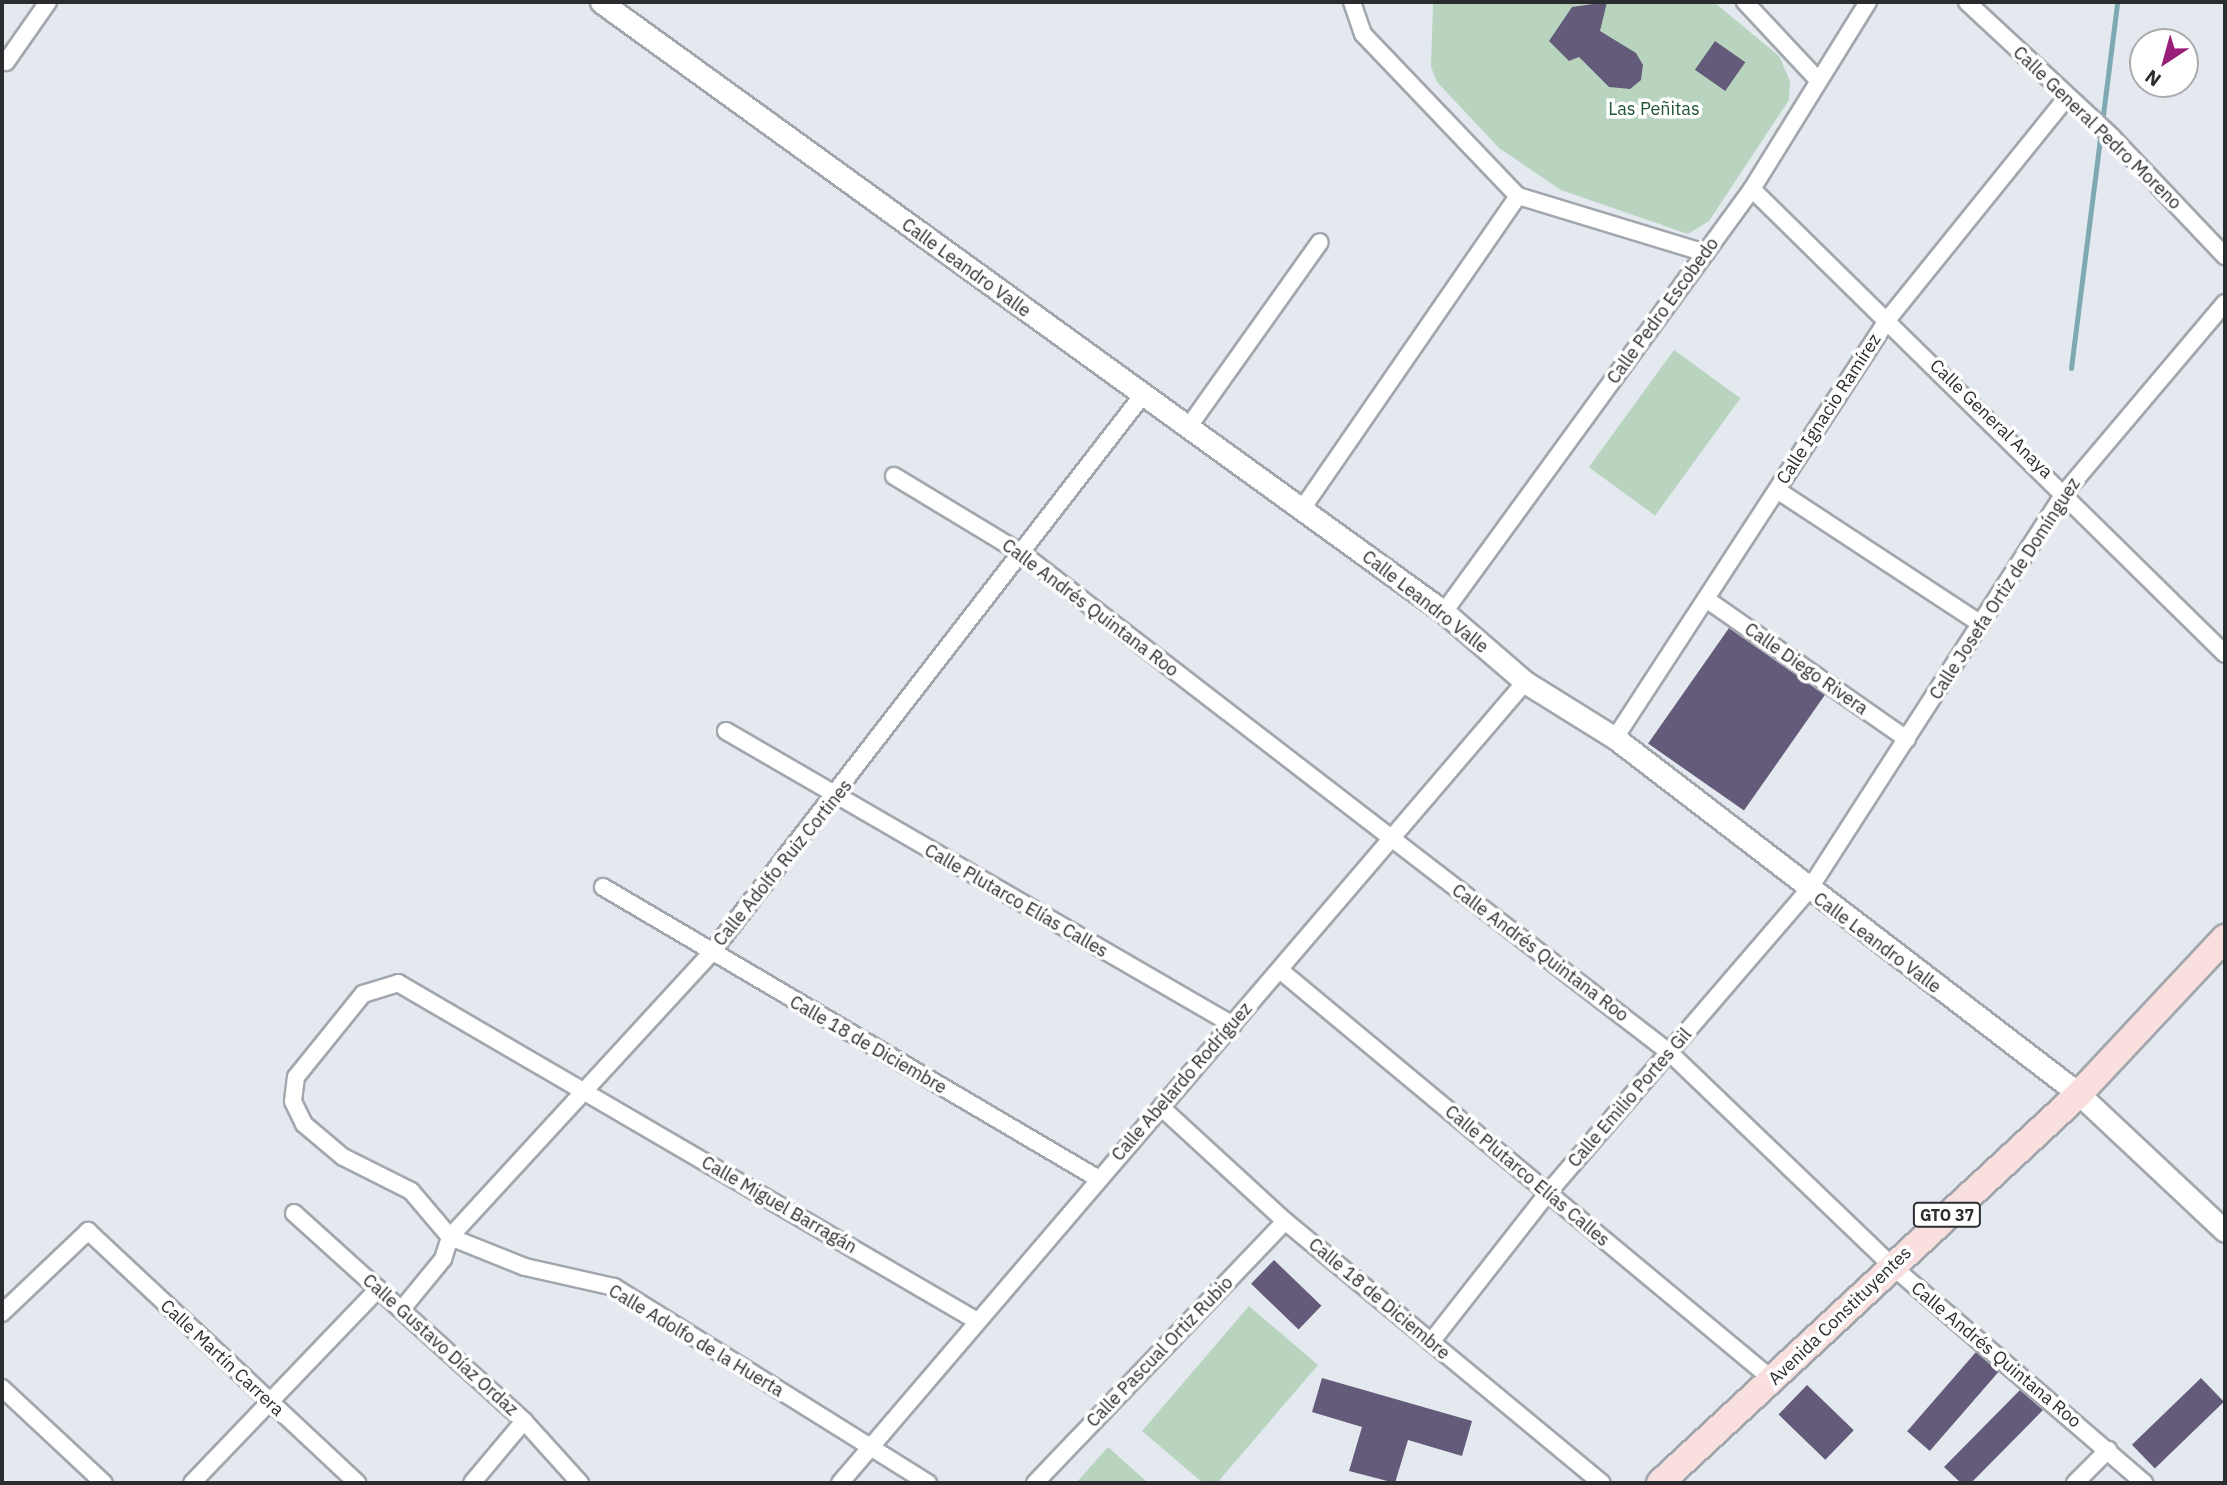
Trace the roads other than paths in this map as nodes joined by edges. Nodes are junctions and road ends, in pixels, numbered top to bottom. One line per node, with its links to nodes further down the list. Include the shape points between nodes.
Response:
1 (48, 2): 7 (street)
2 (601, 2): 17 (street, Calle Leandro Valle)
3 (1352, 2): 11 (street, via 1363,34)
4 (1745, 2): 8 (street)
5 (1868, 2): 8 (street, Calle Pedro Escobedo)
6 (1967, 2): 9 (street, Calle General Pedro Moreno)
7 (6, 62)
8 (1818, 80): 10 (street, Calle Pedro Escobedo)
9 (2067, 97): 14 (street, Calle General Pedro Moreno); 16 (street, Calle Ignacio Ramírez)
10 (1752, 189): 13 (street, Calle Pedro Escobedo); 16 (street, Calle General Anaya)
11 (1518, 196): 13 (street); 22 (street)
12 (1320, 242): 18 (street)
13 (1706, 253): 25 (street, Calle Pedro Escobedo)
14 (2225, 256)
15 (2225, 303): 21 (street, Calle Josefa Ortiz de Domínguez)
16 (1888, 319): 20 (street, Calle Ignacio Ramírez); 21 (street, Calle General Anaya)
17 (1142, 396): 18 (street, Calle Leandro Valle); 23 (street, Calle Adolfo Ruiz Cortines)
18 (1187, 429): 22 (street, Calle Leandro Valle)
19 (894, 476): 23 (street, Calle Andrés Quintana Roo)
20 (1777, 489): 24 (street, Calle Ignacio Ramírez); 26 (street)
21 (2066, 491): 26 (street, Calle Josefa Ortiz de Domínguez); 27 (street, Calle General Anaya)
22 (1302, 509): 25 (street, Calle Leandro Valle)
23 (1023, 554): 32 (street, Calle Adolfo Ruiz Cortines); 33 (street, Calle Andrés Quintana Roo)
24 (1706, 599): 30 (street, Calle Ignacio Ramírez); 31 (street, Calle Diego Rivera)
25 (1444, 612): 28 (street, Calle Leandro Valle)
26 (1981, 624): 31 (street, Calle Josefa Ortiz de Domínguez)
27 (2225, 654)
28 (1525, 682): 30 (street, Calle Leandro Valle); 33 (street, Calle Abelardo Rodríguez)
29 (726, 731): 32 (street, Calle Plutarco Elías Calles)
30 (1615, 738): 35 (street, Calle Leandro Valle)
31 (1907, 739): 35 (street, Calle Josefa Ortiz de Domínguez)
32 (836, 798): 37 (street, Calle Adolfo Ruiz Cortines); 39 (street, Calle Plutarco Elías Calles)
33 (1392, 840): 38 (street, Calle Abelardo Rodríguez); 40 (street, Calle Andrés Quintana Roo)
34 (603, 887): 37 (street, Calle 18 de Diciembre)
35 (1808, 891): 40 (street, Calle Emilio Portes Gil); 42 (street, Calle Leandro Valle)
36 (2225, 938): 42 (main road, Avenida Constituyentes / GTO 37)
37 (711, 953): 41 (street, Calle Adolfo Ruiz Cortines); 45 (street, Calle 18 de Diciembre)
38 (1281, 971): 39 (street, Calle Abelardo Rodríguez); 46 (street, Calle Plutarco Elías Calles)
39 (1233, 1025): 44 (street, Calle Abelardo Rodríguez)
40 (1670, 1053): 46 (street, Calle Emilio Portes Gil); 51 (street, Calle Andrés Quintana Roo)
41 (581, 1089): 43 (street, Calle Miguel Barragán, via 398,983 363,993 296,1077); 50 (street, Calle Adolfo Ruiz Cortines); 55 (street, Calle Miguel Barragán)
42 (2079, 1094): 49 (street, Calle Leandro Valle); 51 (main road, Avenida Constituyentes / GTO 37)
43 (293, 1101): 50 (street, Calle Adolfo de la Huerta, via 304,1124 343,1157 411,1191)
44 (1162, 1108): 45 (street, Calle Abelardo Rodríguez); 48 (street, Calle 18 de Diciembre)
45 (1097, 1178): 55 (street, Calle Abelardo Rodríguez)
46 (1547, 1194): 56 (street, Calle Emilio Portes Gil); 57 (street, Calle Plutarco Elías Calles)
47 (294, 1213): 52 (street, Calle Gustavo Díaz Ordaz)
48 (1285, 1221): 56 (street, Calle 18 de Diciembre); 70 (street, Calle Pascual Ortiz Rubio)
49 (2225, 1231)
50 (450, 1237): 53 (street, Calle Adolfo Ruiz Cortines, via 443,1259); 61 (street, Calle Adolfo de la Huerta, via 525,1267 614,1287)
51 (1892, 1266): 57 (main road, Avenida Constituyentes / GTO 37); 62 (street, Calle Andrés Quintana Roo)
52 (378, 1289): 53 (street, Calle Gustavo Díaz Ordaz); 59 (street)
53 (402, 1309): 60 (street, Calle Gustavo Díaz Ordaz)
54 (2, 1313): 59 (street, Calle Martín Carrera, via 88,1231)
55 (977, 1321): 61 (street, Calle Abelardo Rodríguez)
56 (1431, 1342): 71 (street, Calle 18 de Diciembre)
57 (1773, 1380): 72 (main road, Avenida Constituyentes / GTO 37)
58 (2, 1388): 63 (street)
59 (269, 1402): 64 (street); 65 (street, Calle Martín Carrera)
60 (524, 1421): 66 (street); 67 (street, Calle Gustavo Díaz Ordaz)
61 (870, 1448): 68 (street, Calle Abelardo Rodríguez); 69 (street, Calle Adolfo de la Huerta)
62 (2108, 1450): 73 (street); 74 (street, Calle Andrés Quintana Roo)
63 (104, 1483)
64 (192, 1483)
65 (358, 1483)
66 (472, 1483)
67 (580, 1483)
68 (840, 1483)
69 (928, 1483)
70 (1035, 1483)
71 (1602, 1483)
72 (1660, 1483)
73 (2076, 1483)
74 (2144, 1483)

